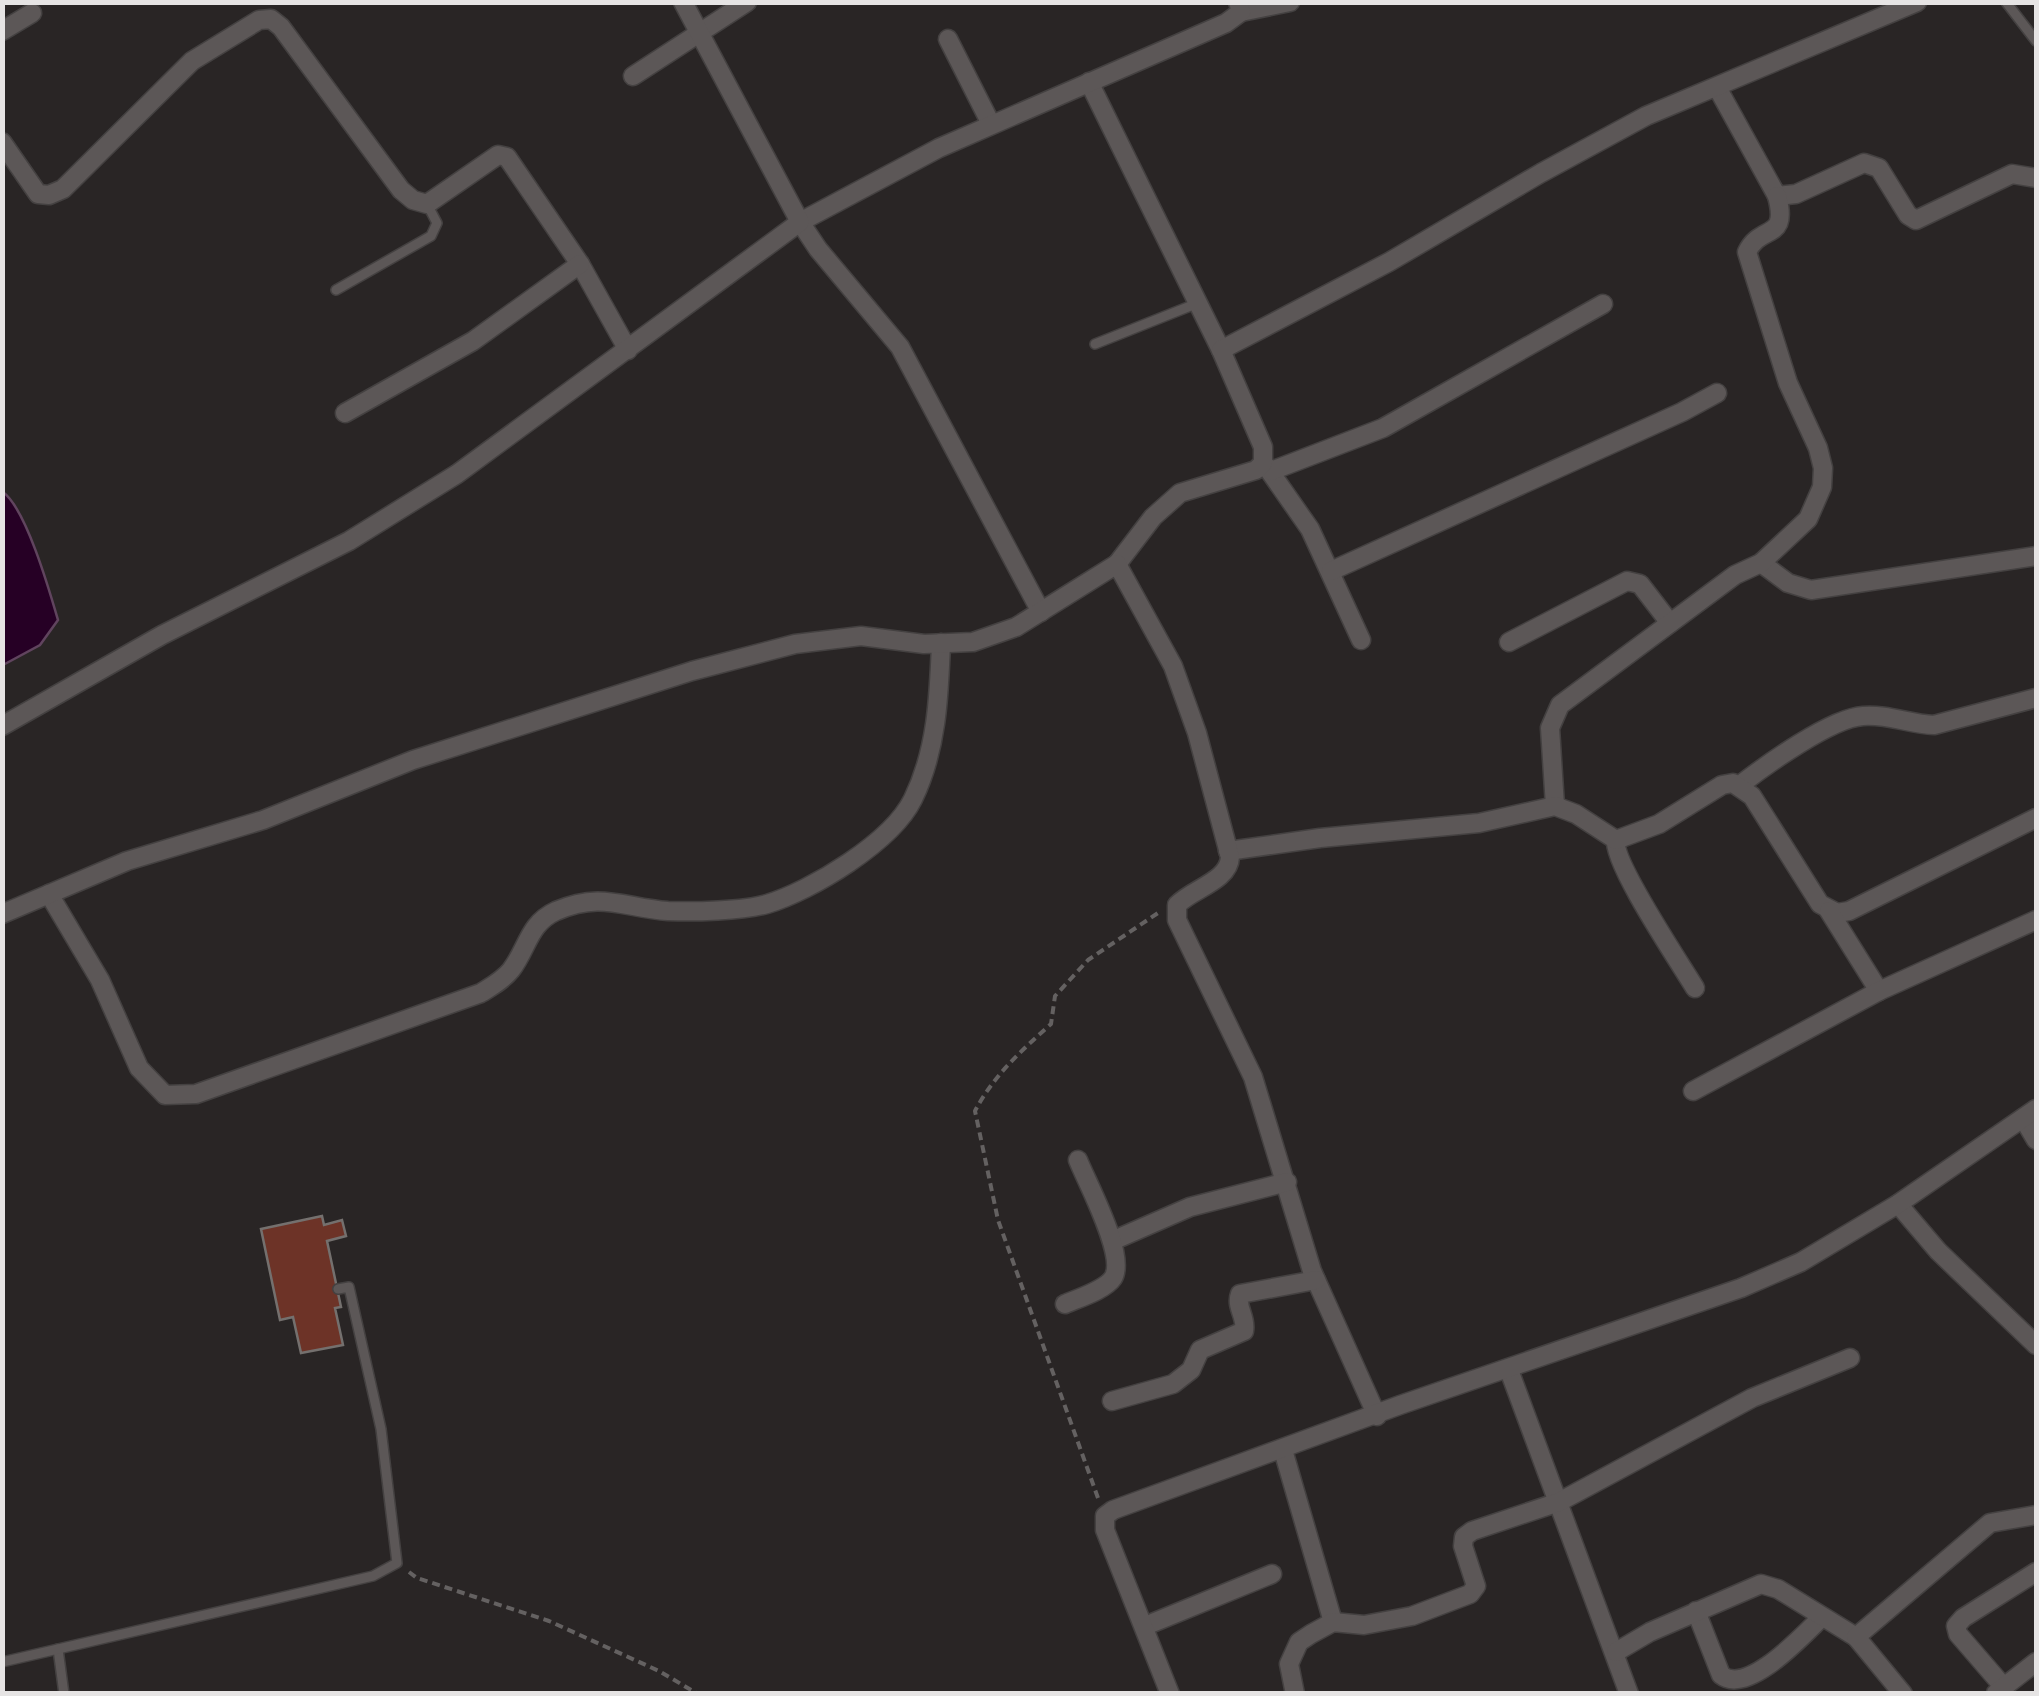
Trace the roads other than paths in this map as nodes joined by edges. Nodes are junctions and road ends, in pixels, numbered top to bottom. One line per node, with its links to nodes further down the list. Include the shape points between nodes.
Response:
1 (683, 2): 9 (street)
2 (748, 2): 9 (street)
3 (1290, 2): 6 (street)
4 (1917, 2): 14 (street)
5 (2006, 2): 11 (lane)
6 (1240, 8): 13 (street, via 1226,22)
7 (32, 13): 8 (street)
8 (2, 31)
9 (699, 32): 12 (street); 20 (street)
10 (948, 39): 15 (street)
11 (2036, 41)
12 (634, 76)
13 (1089, 82): 15 (street); 23 (street)
14 (1718, 88): 18 (street); 27 (street, via 1646,116)
15 (991, 124): 20 (street)
16 (2, 142): 19 (street, via 38,194 49,195 192,61 259,20 272,19 401,190)
17 (2036, 178): 18 (street, via 2012,174 1916,220 1879,168 1864,163 1786,198)
18 (1777, 196): 32 (street, via 1780,224 1747,252 1788,383 1818,448 1822,487 1808,519)
19 (427, 204): 21 (street, via 498,155 507,157); 22 (lane, via 437,223 431,236)
20 (800, 222): 26 (street); 35 (street, via 900,347)
21 (580, 264): 26 (street); 29 (street, via 473,341)
22 (336, 290)
23 (1198, 303): 25 (lane); 27 (street)
24 (1603, 304): 30 (street, via 1383,428)
25 (1094, 344)
26 (628, 350): 41 (street, via 457,474 350,541)
27 (1221, 350): 30 (street)
28 (1717, 393): 34 (street)
29 (345, 412)
30 (1267, 467): 33 (street, via 1180,493); 34 (street)
31 (2036, 556): 32 (street, via 1812,590)
32 (1761, 563): 36 (street)
33 (1117, 564): 35 (street); 46 (street, via 1173,666)
34 (1330, 571): 37 (street)
35 (1041, 612): 39 (street, via 972,642)
36 (1670, 623): 38 (street, via 1640,584 1627,580); 43 (street, via 1552,717)
37 (1360, 640)
38 (1509, 642)
39 (941, 643): 47 (street, via 862,636 794,644 692,671 413,760); 47 (street, via 938,718 912,800 898,821 850,861 765,905 667,911 607,900 556,911 530,930 514,966 482,993 196,1094 165,1095 139,1068 100,980)
40 (2036, 698): 42 (street, via 1934,724 1858,716 1803,742)
41 (2, 726)
42 (1740, 785): 45 (street, via 1722,785 1660,824); 48 (street)
43 (1556, 806): 45 (street); 46 (street, via 1479,823)
44 (2036, 818): 48 (street, via 1849,910)
45 (1616, 840): 51 (street, via 1617,856)
46 (1228, 851): 57 (street, via 1230,865 1177,906 1177,920 1252,1078)
47 (49, 894): 49 (street)
48 (1829, 911): 52 (street)
49 (2, 914)
50 (2036, 920): 52 (street)
51 (1695, 988)
52 (1879, 991): 53 (street)
53 (1693, 1091)
54 (2030, 1114): 55 (street); 58 (street)
55 (2036, 1140)
56 (1078, 1160): 59 (street)
57 (1287, 1182): 59 (street, via 1190,1206); 60 (street)
58 (1898, 1204): 63 (street); 65 (street, via 1801,1262 1741,1288)
59 (1112, 1241): 62 (street, via 1115,1276)
60 (1316, 1280): 66 (street, via 1240,1294 1244,1331 1200,1350 1191,1370 1173,1384); 67 (street)
61 (338, 1289): 78 (lane, via 350,1287 377,1411 397,1563 374,1576)
62 (1065, 1304)
63 (2036, 1345)
64 (1850, 1358): 69 (street, via 1752,1398)
65 (1509, 1370): 67 (street); 69 (street)
66 (1112, 1401)
67 (1377, 1416): 68 (street)
68 (1283, 1450): 75 (street); 76 (street, via 1105,1516 1109,1542)
69 (1559, 1502): 75 (street, via 1464,1537 1476,1586 1461,1600 1364,1625); 79 (street)
70 (2036, 1516): 77 (street, via 1990,1523)
71 (2036, 1572): 82 (street, via 1956,1626)
72 (1272, 1574): 76 (street)
73 (1696, 1611): 74 (street, via 1761,1584); 74 (street, via 1721,1674 1736,1682 1776,1662); 79 (street)
74 (1822, 1617): 77 (street)
75 (1333, 1622): 85 (street, via 1292,1652)
76 (1145, 1626): 84 (street)
77 (1856, 1636): 87 (street)
78 (58, 1649): 80 (lane); 83 (lane)
79 (1616, 1652): 86 (street)
80 (2, 1662)
81 (2036, 1662): 82 (street)
82 (1999, 1689)
83 (64, 1694)
84 (1170, 1694)
85 (1294, 1694)
86 (1629, 1694)
87 (1904, 1694)

